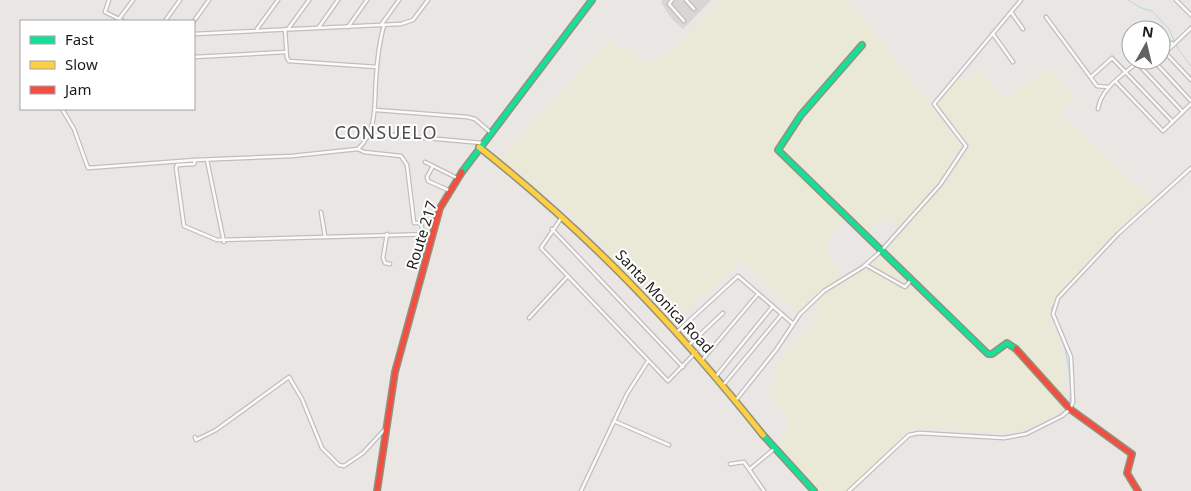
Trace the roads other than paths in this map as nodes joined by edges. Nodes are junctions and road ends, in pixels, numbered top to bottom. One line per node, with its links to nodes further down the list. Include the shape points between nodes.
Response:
1 (109, 0): 20 (street, via 105,12)
2 (133, 0): 20 (street)
3 (180, 0): 21 (street)
4 (210, 0): 22 (street)
5 (278, 0): 30 (street)
6 (308, 0): 28 (street)
7 (338, 0): 26 (street)
8 (367, 0): 25 (street)
9 (398, 0): 24 (street)
10 (428, 0): 24 (street, via 410,22)
11 (592, 0): 56 (street, Route 217)
12 (672, 0): 23 (street, via 669,4)
13 (686, 0): 16 (street)
14 (1176, 0): 18 (street)
15 (1018, 1): 17 (street)
16 (694, 9)
17 (1011, 12): 29 (street); 32 (street)
18 (1191, 15)
19 (1046, 17): 46 (street)
20 (119, 19)
21 (166, 20)
22 (195, 20)
23 (684, 20)
24 (383, 25): 25 (street); 41 (street)
25 (348, 27): 26 (street)
26 (318, 28): 28 (street)
27 (1191, 28): 33 (street)
28 (286, 29): 30 (street); 37 (street)
29 (1023, 29)
30 (256, 30): 31 (street)
31 (195, 34)
32 (993, 34): 40 (street); 75 (street, via 934,104 966,148 940,185)
33 (1174, 42): 34 (street); 36 (street)
34 (1171, 44)
35 (862, 45): 75 (street, via 799,119 778,150)
36 (1171, 46)
37 (286, 52): 38 (street); 41 (street, via 289,60)
38 (195, 57)
39 (1171, 58): 47 (street)
40 (1013, 62)
41 (377, 67): 53 (street)
42 (1128, 70): 45 (street)
43 (1144, 70): 54 (street)
44 (1162, 70): 50 (street)
45 (1126, 72): 46 (street, via 1112,58); 48 (street); 55 (street)
46 (1091, 77): 49 (street, via 1097,86)
47 (1191, 80)
48 (1116, 82): 49 (street); 55 (street, via 1162,131)
49 (1108, 87): 51 (street)
50 (1191, 103): 54 (street)
51 (1098, 108)
52 (63, 110): 60 (street, via 74,128 88,168)
53 (376, 110): 56 (street, via 468,117); 57 (street)
54 (1183, 112): 55 (street)
55 (1173, 122)
56 (490, 132): 58 (street, Route 217)
57 (368, 135): 58 (street, via 463,140); 59 (street)
58 (480, 145): 65 (street, Route 217); 68 (street, Santa Monica Road)
59 (358, 149): 61 (street); 71 (street, via 403,158 414,223 421,223)
60 (196, 160): 61 (street); 74 (street, via 194,164 177,165 176,168 184,226)
61 (206, 160): 74 (street)
62 (425, 162): 63 (street)
63 (433, 166): 65 (street); 66 (street, via 428,181)
64 (1191, 168): 95 (street, via 1118,234 1058,298 1053,314 1071,357)
65 (458, 178): 66 (street, Route 217)
66 (449, 190): 72 (street, Route 217)
67 (321, 212): 73 (street)
68 (563, 215): 69 (street); 86 (street, Santa Monica Road)
69 (552, 229): 78 (street, via 541,248); 91 (street)
70 (387, 234): 71 (street); 73 (street); 76 (street, via 383,258)
71 (423, 234): 72 (street)
72 (433, 234): 97 (street, Route 217, via 395,372)
73 (325, 236): 74 (street)
74 (224, 242)
75 (881, 251): 77 (street); 79 (street)
76 (390, 264)
77 (866, 264): 79 (street, via 905,287); 85 (street, via 824,291)
78 (568, 276): 84 (street); 90 (street)
79 (911, 280): 95 (street, via 988,354 1007,343 1014,346)
80 (758, 294): 81 (street); 86 (street, via 736,277); 89 (street)
81 (773, 306): 83 (street); 92 (street)
82 (723, 313): 87 (street)
83 (782, 314): 85 (street); 93 (street)
84 (529, 318)
85 (792, 323): 94 (street, via 776,350)
86 (678, 332): 87 (street, Santa Monica Road)
87 (689, 344): 88 (street, Santa Monica Road)
88 (696, 352): 89 (street, Santa Monica Road); 91 (street)
89 (703, 359): 92 (street, Santa Monica Road)
90 (648, 360): 91 (street, via 668,381); 96 (street)
91 (683, 366)
92 (717, 376): 93 (street, Santa Monica Road)
93 (724, 384): 94 (street, Santa Monica Road)
94 (736, 400): 100 (street, Santa Monica Road)
95 (1070, 409): 107 (street, via 1026,434 1004,438 909,435); 108 (street, via 1132,454 1127,473)
96 (614, 421): 99 (street); 105 (street)
97 (387, 427): 98 (street, via 363,453 344,466 339,465 322,448 302,399 289,377 216,430 196,440); 104 (street, Route 217)
98 (195, 437)
99 (669, 445)
100 (774, 449): 102 (street); 103 (street, Santa Monica Road)
101 (730, 464): 102 (street, via 742,461)
102 (750, 469): 106 (street)
103 (811, 490)
104 (377, 491)
105 (581, 491)
106 (764, 491)
107 (849, 491)
108 (1138, 491)

